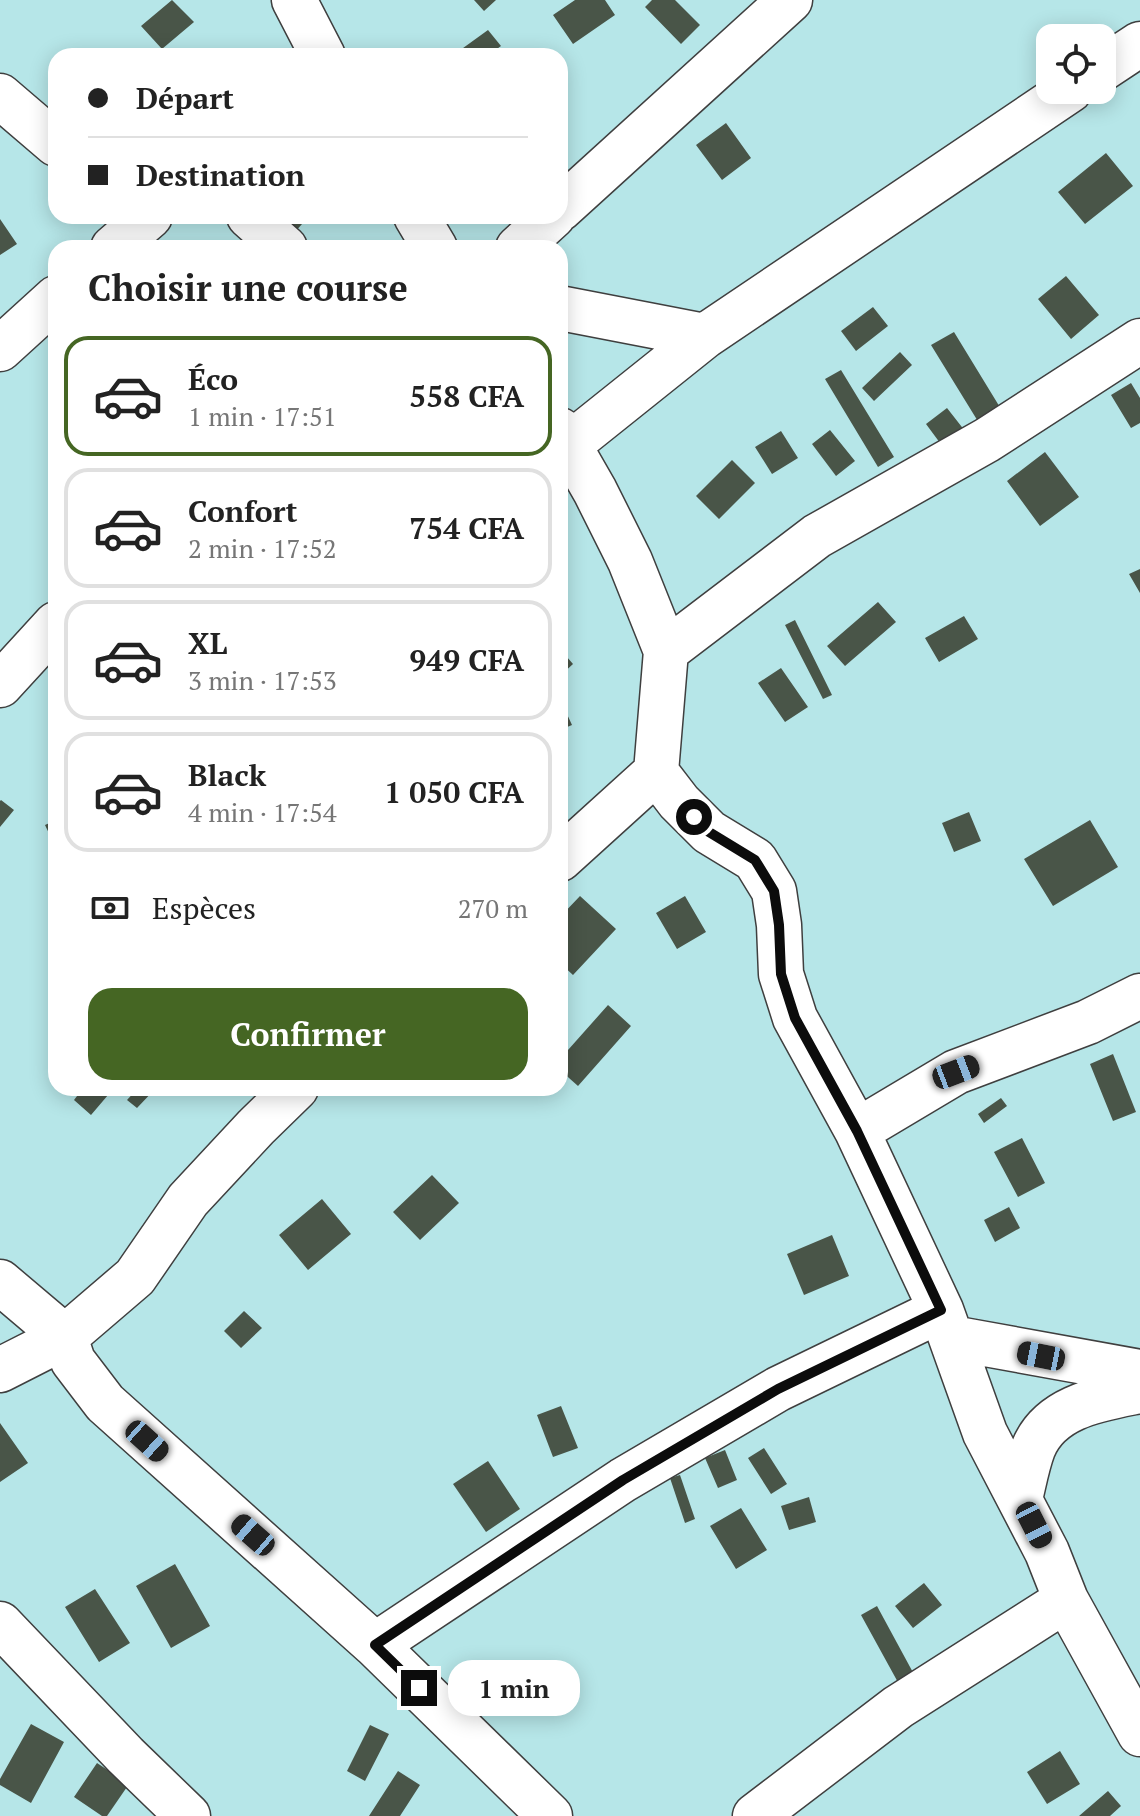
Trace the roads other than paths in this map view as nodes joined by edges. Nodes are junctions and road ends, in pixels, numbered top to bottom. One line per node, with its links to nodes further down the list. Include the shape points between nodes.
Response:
1 (294, 0): 5 (street)
2 (319, 0): 6 (street)
3 (790, 0): 11 (street)
4 (1140, 44): 7 (street)
5 (315, 48)
6 (317, 48)
7 (1116, 60)
8 (0, 96): 10 (street)
9 (1049, 104): 20 (street)
10 (48, 137)
11 (568, 202)
12 (141, 224): 15 (street)
13 (258, 224): 16 (street)
14 (544, 224): 17 (street)
15 (122, 240)
16 (276, 240)
17 (527, 240)
18 (48, 305): 22 (street)
19 (568, 310): 20 (street)
20 (705, 336): 23 (street)
21 (1140, 341): 26 (street, via 987,440 817,536)
22 (0, 349)
23 (568, 438)
24 (568, 451): 26 (street, via 630,561)
25 (48, 633): 27 (street)
26 (666, 651): 28 (street)
27 (0, 685)
28 (656, 772): 29 (street); 32 (street, via 709,832 755,860 774,891 781,974 795,1018)
29 (568, 852)
30 (1140, 996): 32 (street, via 1088,1022 956,1072)
31 (288, 1096): 35 (street, via 188,1200 135,1277)
32 (857, 1131): 34 (street)
33 (0, 1282): 35 (street)
34 (947, 1324): 37 (street); 39 (street, via 985,1433); 42 (street, via 778,1389 623,1480)
35 (65, 1337): 36 (street); 42 (street, via 73,1361 105,1403)
36 (0, 1370)
37 (1140, 1372)
38 (1140, 1391): 39 (street, via 1091,1400 1043,1430)
39 (1020, 1499): 40 (street)
40 (1066, 1600): 43 (street); 46 (street, via 898,1707)
41 (0, 1624): 44 (street)
42 (375, 1645): 45 (street)
43 (1140, 1734)
44 (188, 1816)
45 (550, 1816)
46 (755, 1816)

